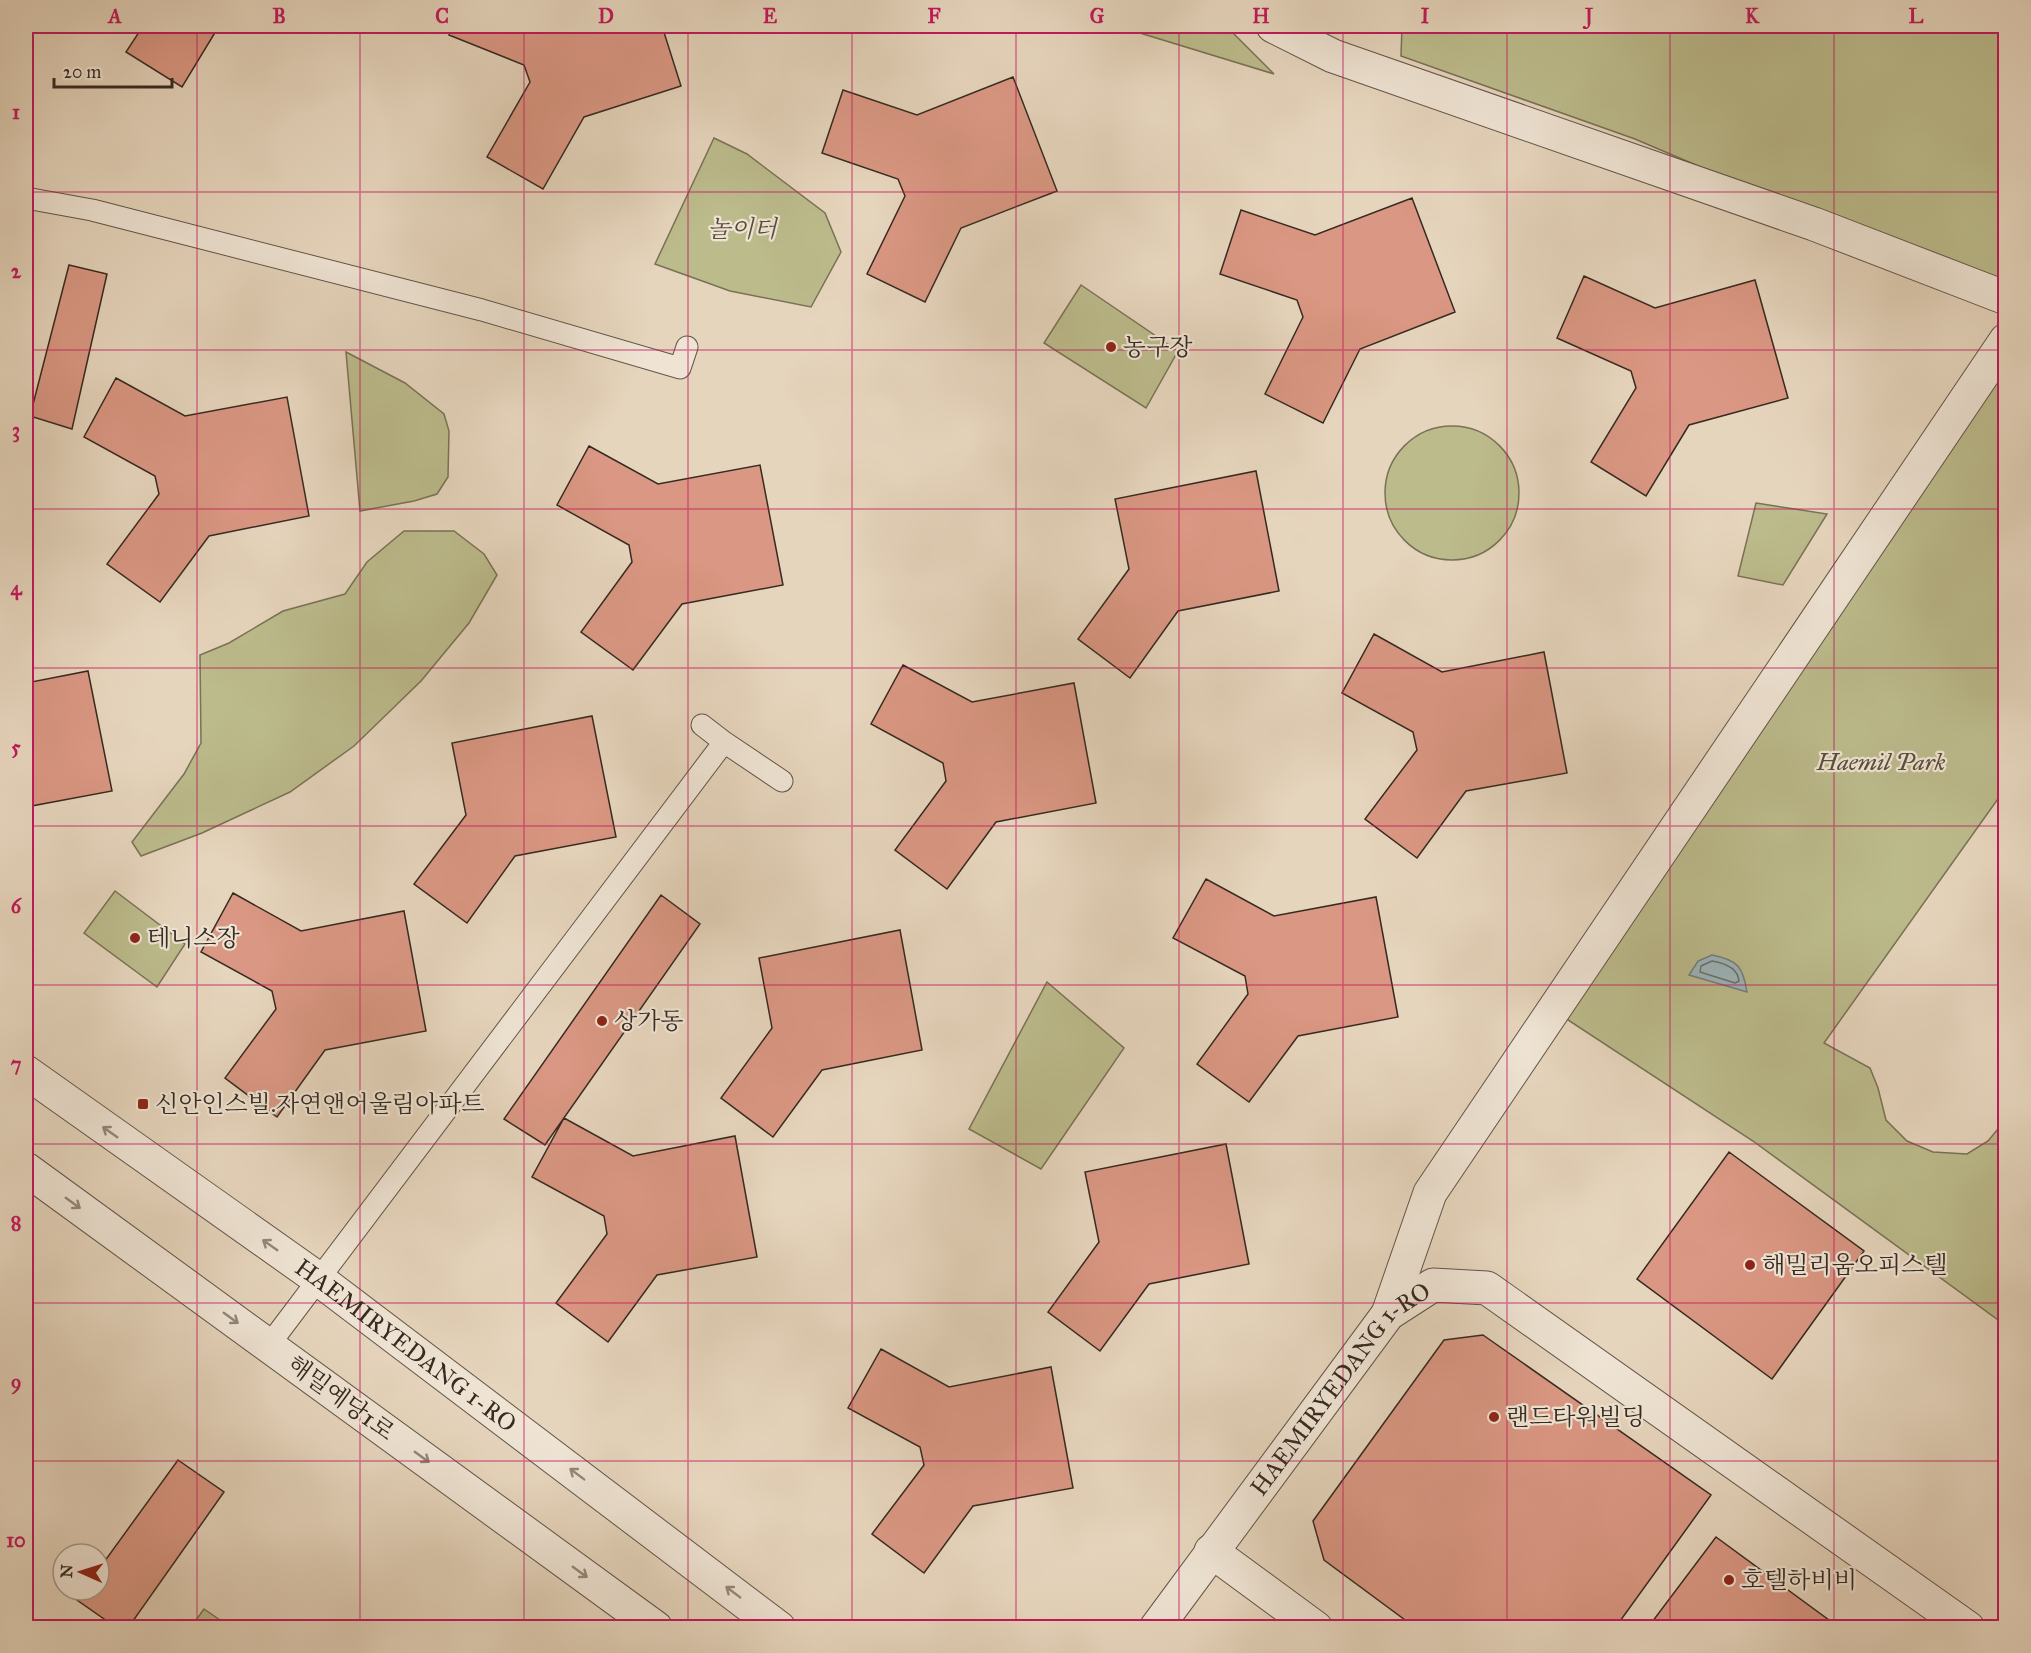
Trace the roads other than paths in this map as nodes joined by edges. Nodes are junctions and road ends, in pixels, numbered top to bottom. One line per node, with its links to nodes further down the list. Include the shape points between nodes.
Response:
1 (1273, 26): 3 (street, via 1333,56 1814,224)
2 (26, 198): 5 (lane, via 92,210 482,310 680,368)
3 (2006, 298)
4 (2006, 340): 12 (street, via 1430,1193)
5 (687, 347)
6 (702, 725): 7 (lane)
7 (724, 741): 8 (lane); 11 (lane)
8 (782, 781)
9 (26, 1072): 11 (street, HAEMIRYEDANG 1-RO, one-way to 9)
10 (26, 1169): 13 (street, 해밀예당1로, one-way to 13)
11 (317, 1278): 13 (lane); 16 (street, HAEMIRYEDANG 1-RO, one-way to 11)
12 (1388, 1314): 14 (street, HAEMIRYEDANG 1-RO); 19 (street, HAEMIRYEDANG 1-RO, via 1433,1285 1487,1287)
13 (268, 1345): 15 (street, 해밀예당1로, one-way to 15)
14 (1211, 1551): 17 (street, HAEMIRYEDANG 1-RO); 18 (street)
15 (656, 1628)
16 (779, 1628)
17 (1156, 1628)
18 (1316, 1628)
19 (1968, 1628)

